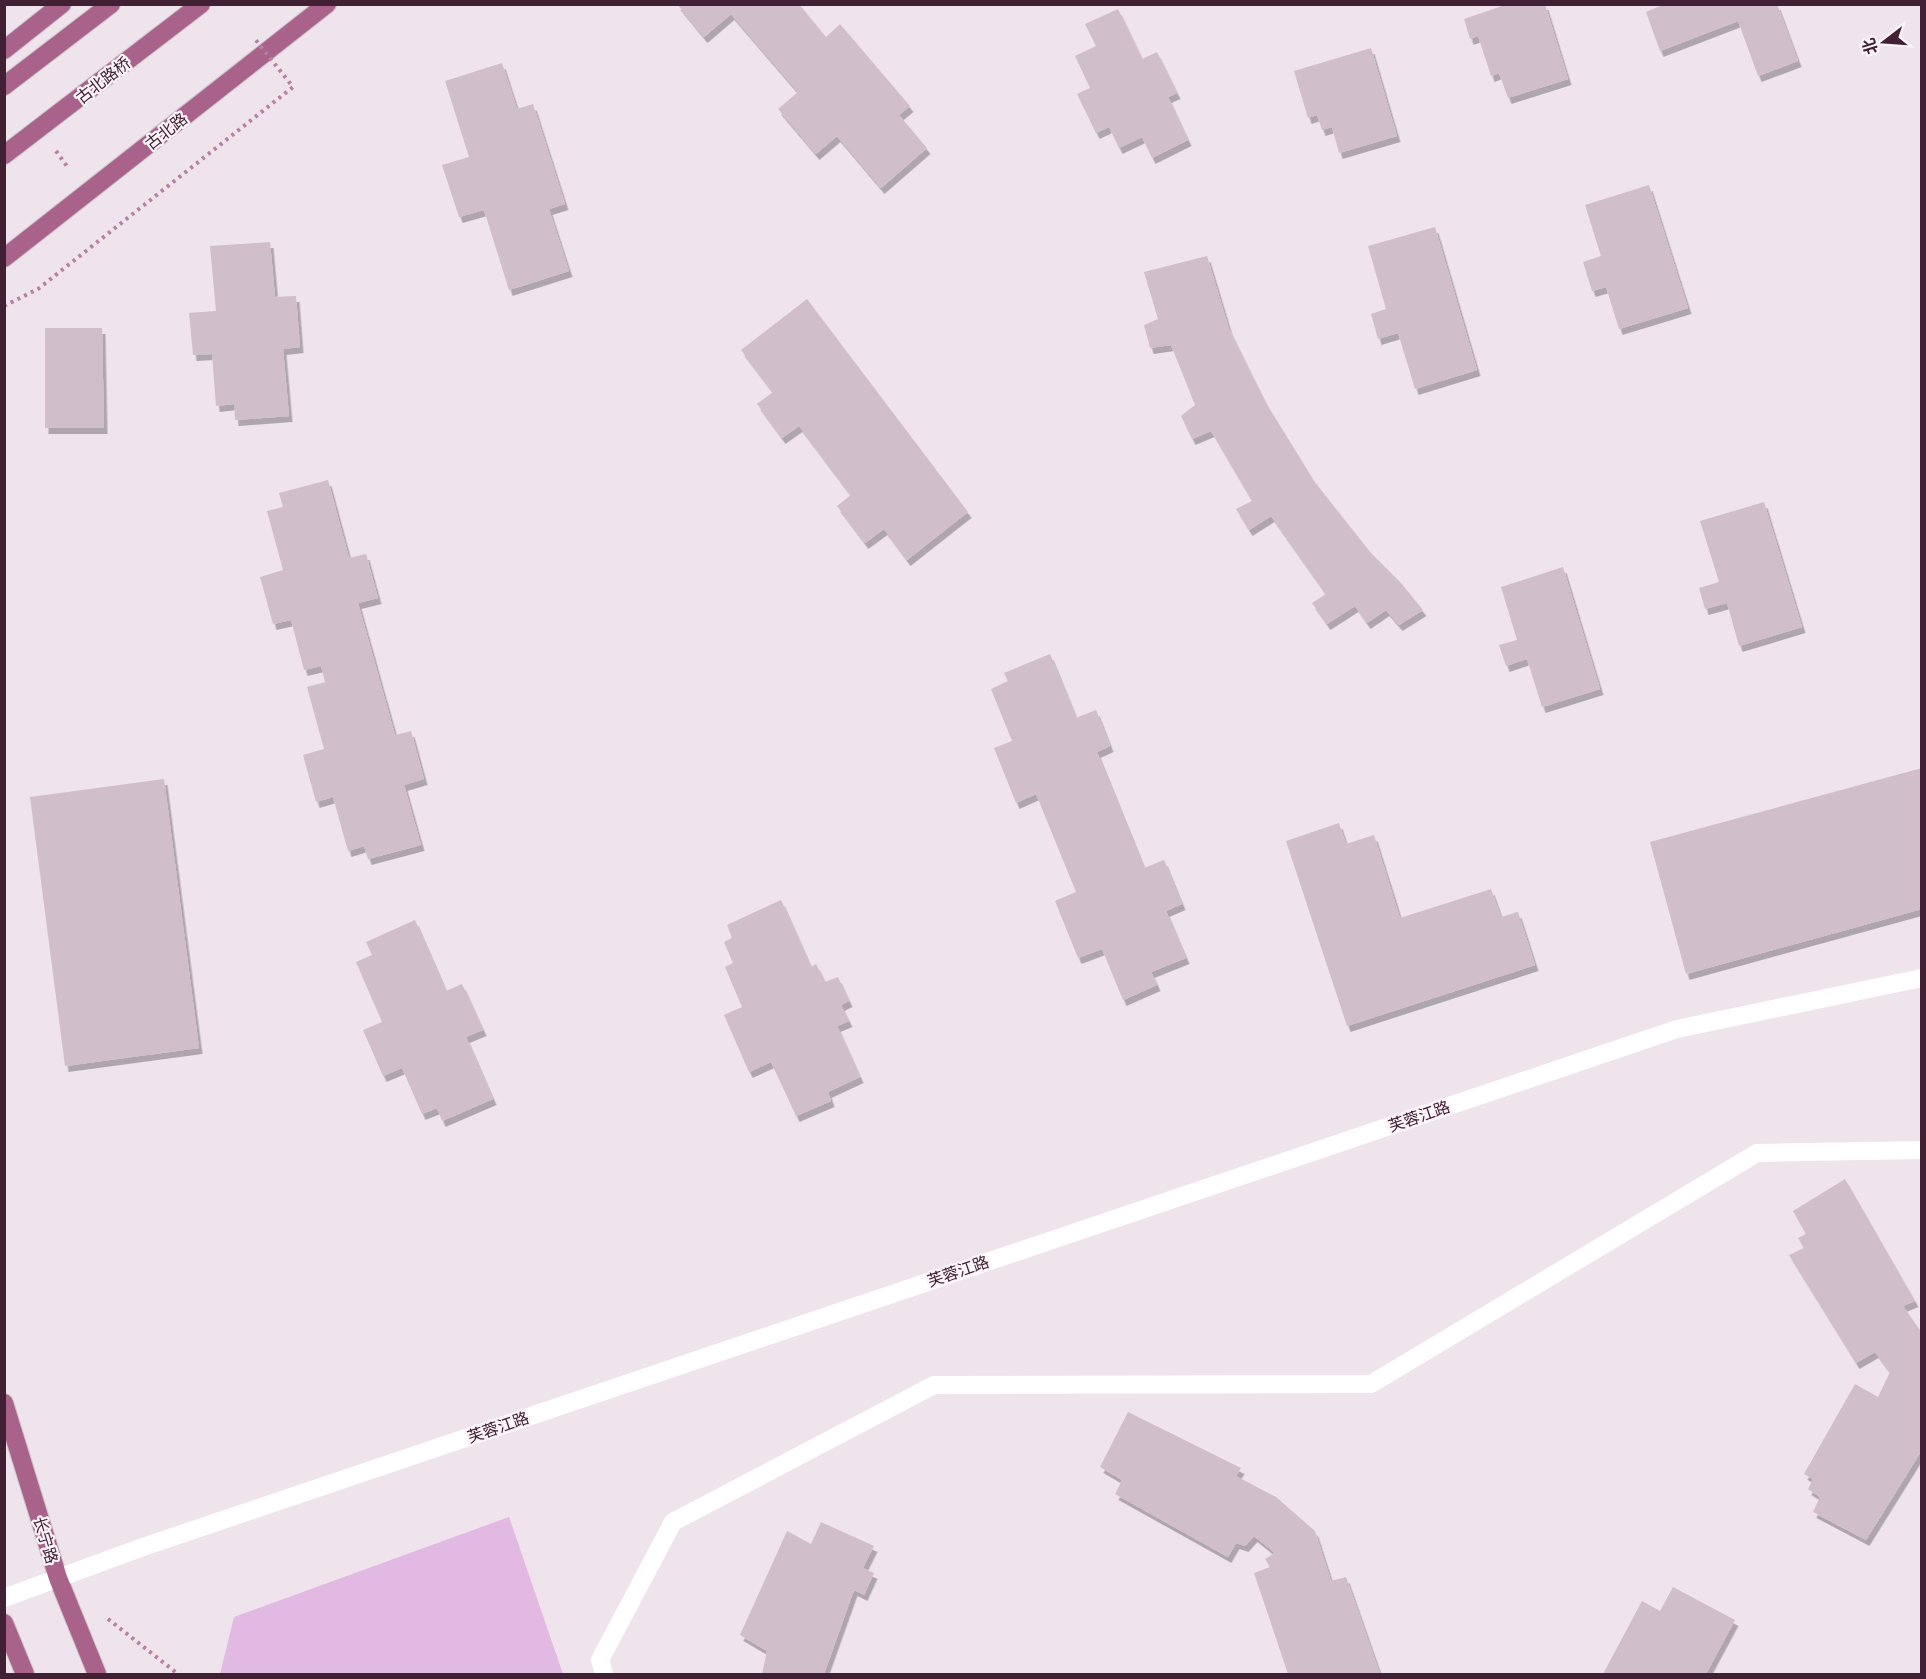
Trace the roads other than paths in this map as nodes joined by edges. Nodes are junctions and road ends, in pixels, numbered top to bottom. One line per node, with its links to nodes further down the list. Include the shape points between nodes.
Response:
1 (62, 4): 5 (main road)
2 (111, 4): 6 (main road)
3 (201, 4): 7 (main road, 古北路桥)
4 (327, 4): 8 (main road, 古北路)
5 (4, 50)
6 (4, 86)
7 (4, 155)
8 (4, 258)
9 (1922, 978): 12 (street, 芙蓉江路, via 1677,1029 143,1546)
10 (1922, 1150): 17 (street, via 1757,1153 1371,1384 934,1386 673,1522 600,1660)
11 (4, 1403): 12 (main road, 长宁路)
12 (58, 1578): 13 (street, 芙蓉江路); 16 (main road, 长宁路)
13 (4, 1598)
14 (4, 1623): 15 (main road)
15 (25, 1674)
16 (97, 1674)
17 (604, 1674)

